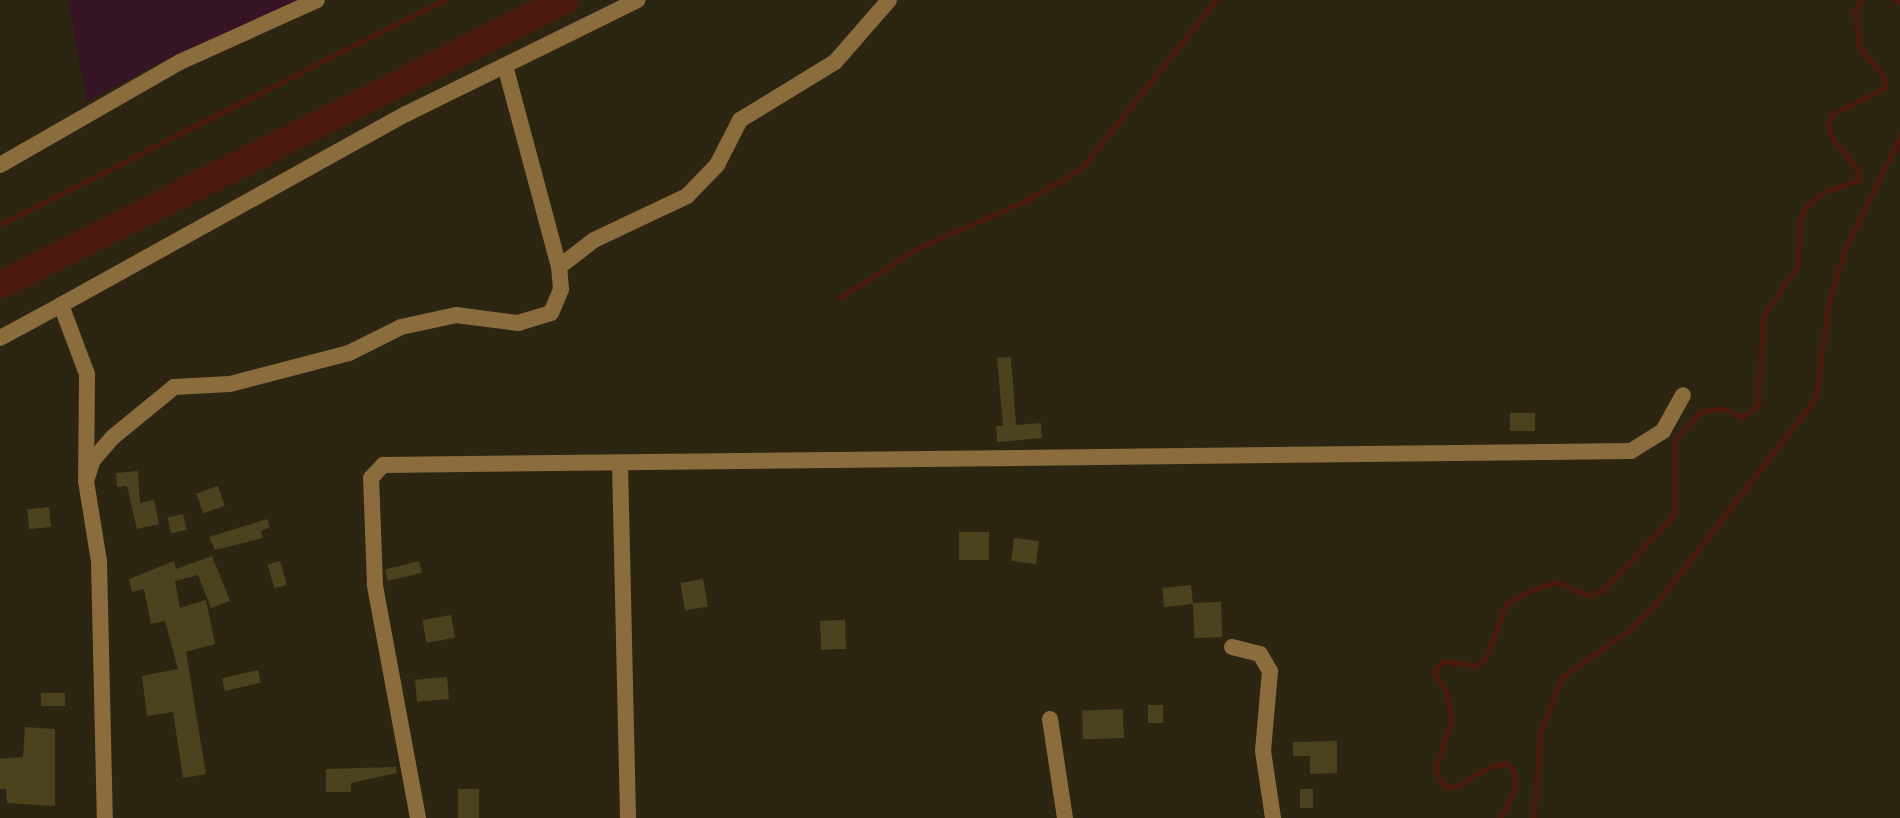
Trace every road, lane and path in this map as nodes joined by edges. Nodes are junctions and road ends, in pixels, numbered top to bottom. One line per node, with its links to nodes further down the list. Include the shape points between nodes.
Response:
1 (317, 0): 5 (street, via 180,62)
2 (638, 0): 4 (street)
3 (890, 0): 6 (street, via 835,62 740,120 717,165 687,196 594,240)
4 (505, 66): 6 (street); 7 (street)
5 (0, 165)
6 (559, 268): 11 (street, via 561,289 551,313 518,323 456,315 401,327 349,353 230,384 174,387 113,437 93,460)
7 (61, 305): 8 (street); 11 (street, via 87,374)
8 (0, 338)
9 (1683, 395): 10 (street, via 1663,431 1631,451)
10 (620, 464): 15 (street, via 376,469 371,478 375,585); 16 (street)
11 (86, 481): 14 (street, via 99,561)
12 (1232, 647): 18 (street, via 1260,654 1270,671 1263,751)
13 (1051, 719): 17 (street)
14 (105, 818)
15 (418, 818)
16 (628, 818)
17 (1065, 818)
18 (1273, 818)

